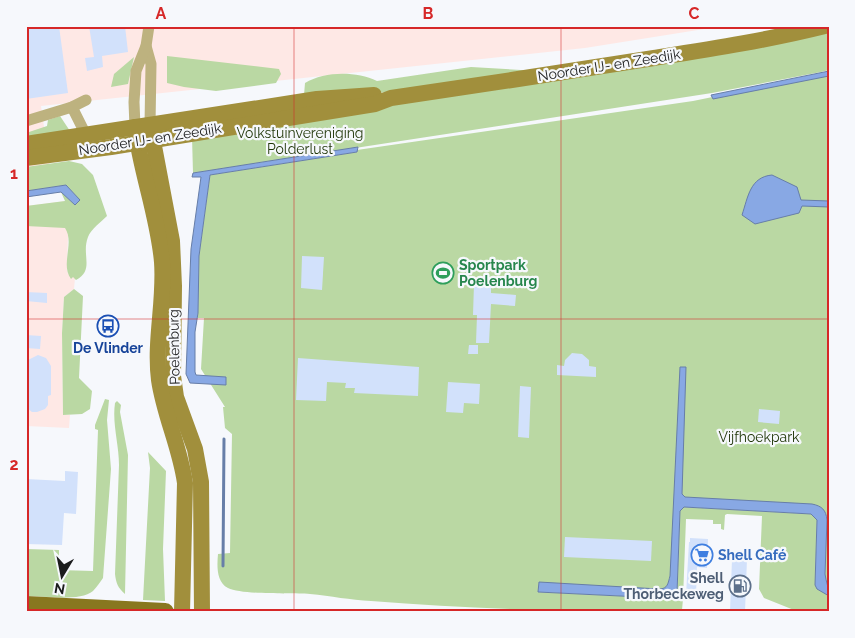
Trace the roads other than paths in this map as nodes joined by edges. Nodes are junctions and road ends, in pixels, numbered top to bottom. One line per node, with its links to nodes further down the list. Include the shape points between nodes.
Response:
1 (149, 26): 3 (street)
2 (825, 26): 7 (street, Noorder IJ- en Zeedijk, via 737,45 391,98 375,104 226,127)
3 (146, 46): 7 (street, via 151,64); 7 (street, via 136,71 134,102)
4 (86, 100): 5 (street)
5 (72, 107): 6 (street); 8 (street)
6 (26, 121)
7 (144, 134): 8 (street, Noorder IJ- en Zeedijk); 10 (street, Noorder IJ- en Zeedijk); 13 (street, Poelenburg, via 137,148 156,219 162,263 159,376 185,483); 14 (street, Poelenburg, via 172,241 173,376 176,397 195,449 201,482)
8 (86, 135): 9 (street, Noorder IJ- en Zeedijk)
9 (26, 144)
10 (26, 158)
11 (26, 605): 12 (main road)
12 (165, 612)
13 (182, 612)
14 (202, 612)

